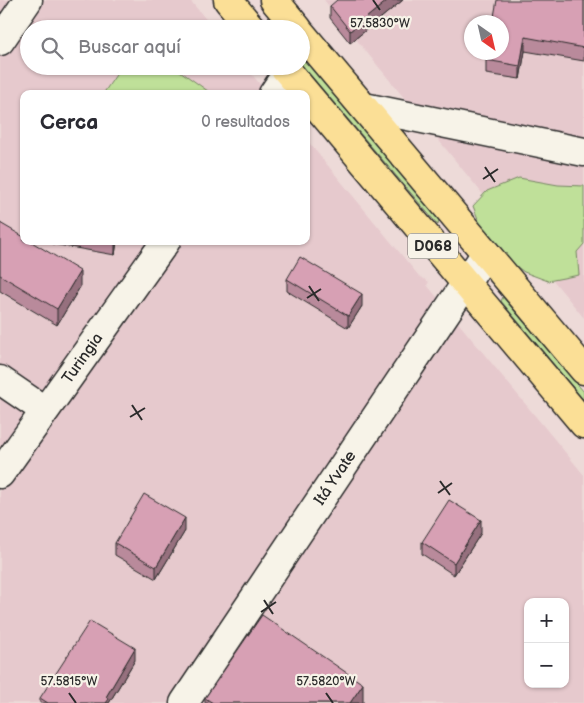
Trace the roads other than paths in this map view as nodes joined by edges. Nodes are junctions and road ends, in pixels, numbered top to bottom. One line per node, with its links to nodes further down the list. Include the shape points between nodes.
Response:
1 (28, 0): 6 (street)
2 (228, 0): 4 (main road)
3 (274, 0): 5 (main road)
4 (245, 20)
5 (291, 20)
6 (0, 41)
7 (310, 44): 13 (main road, D068)
8 (283, 75): 10 (street)
9 (291, 75): 11 (main road, D068)
10 (275, 90)
11 (303, 90)
12 (310, 98): 17 (main road, D068)
13 (364, 107): 14 (street); 16 (main road, D068)
14 (584, 152)
15 (163, 245): 20 (street, Turingia)
16 (486, 253): 17 (street, Itá Yvate); 18 (main road, D068)
17 (465, 284): 21 (main road, D068); 23 (street, Itá Yvate)
18 (584, 370)
19 (0, 380): 20 (street)
20 (44, 410): 22 (street, Turingia)
21 (584, 424)
22 (0, 474)
23 (184, 703)

